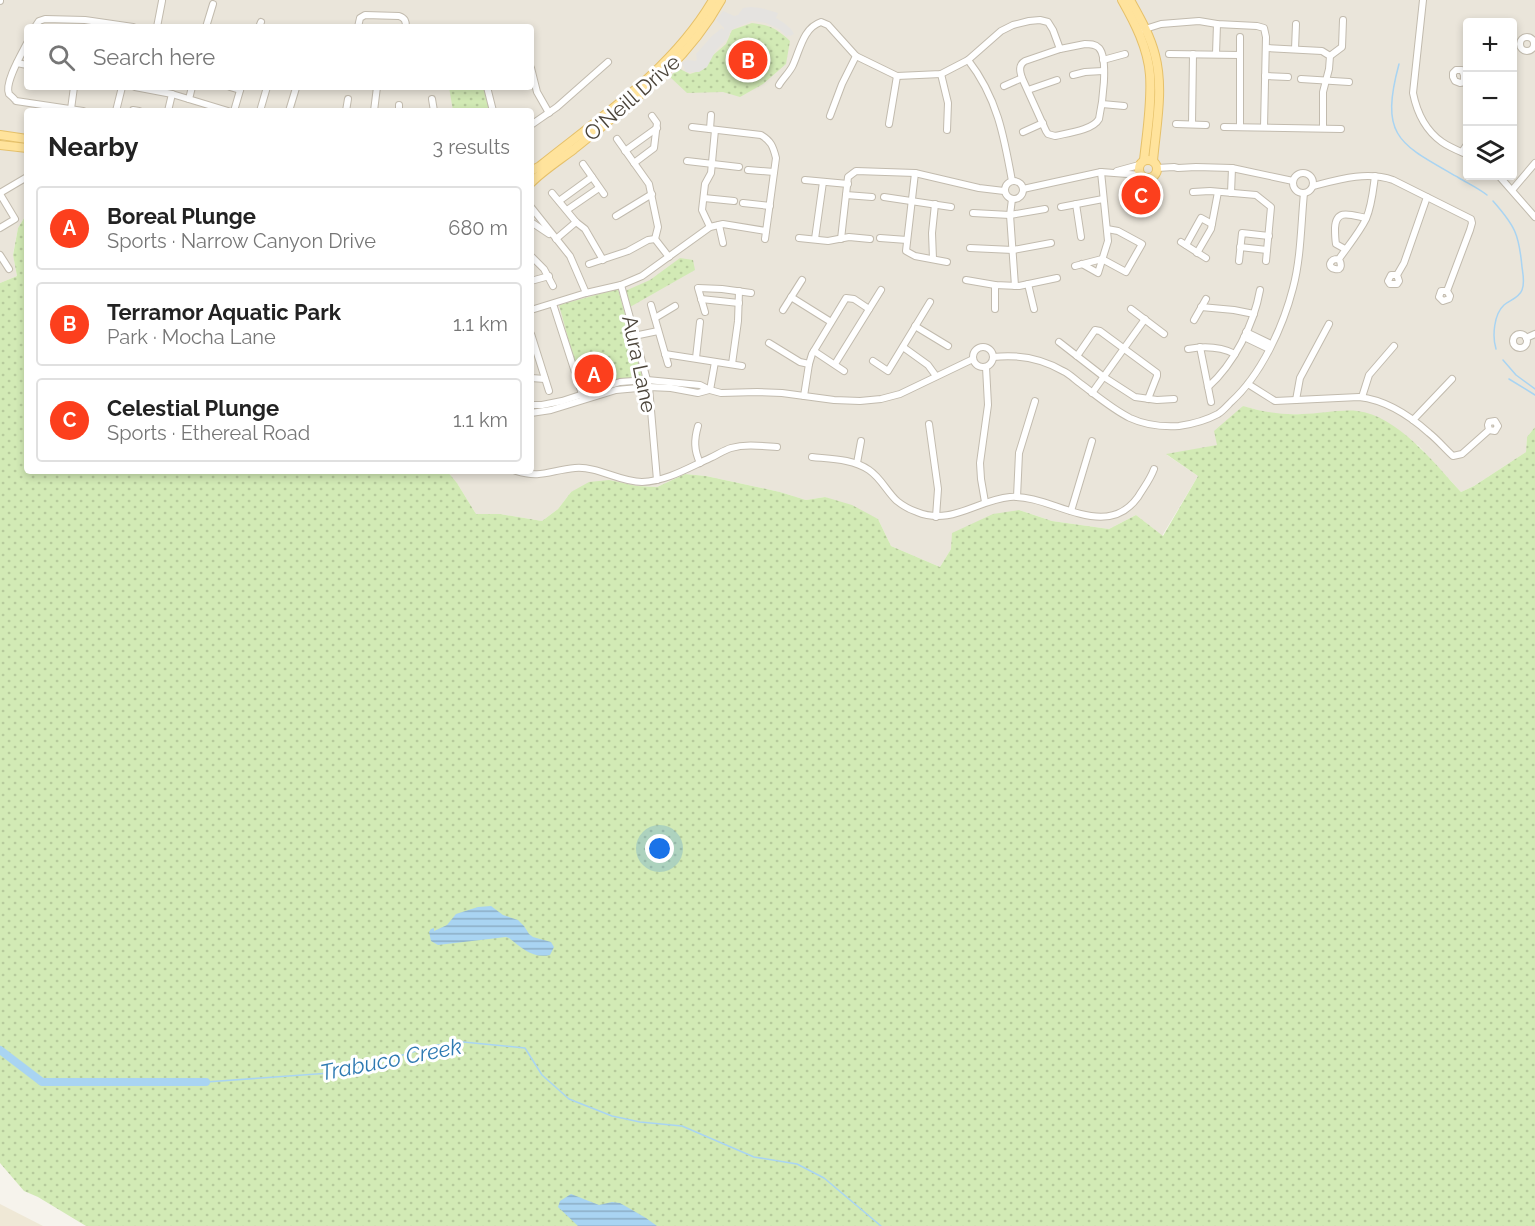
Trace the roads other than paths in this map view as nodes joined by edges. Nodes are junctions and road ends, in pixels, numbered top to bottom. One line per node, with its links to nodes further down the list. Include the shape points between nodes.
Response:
1 (713, 0): 112 (main road, O'Neill Drive, via 690,35 661,67)
2 (721, 0): 124 (main road, O'Neill Drive, via 671,67)
3 (1122, 0): 17 (main road)
4 (1130, 0): 17 (main road)
5 (1423, 0): 103 (street, via 1413,93 1416,107 1429,130)
6 (162, 1): 12 (street)
7 (213, 4): 13 (street)
8 (1343, 20): 29 (street, via 1342,47)
9 (84, 23): 11 (street, via 45,19)
10 (405, 23): 14 (street, via 399,16 365,15)
11 (37, 24)
12 (158, 24)
13 (207, 24)
14 (359, 24)
15 (1217, 24): 17 (street, via 1161,24); 19 (street, via 1264,28); 26 (street)
16 (1296, 24): 22 (street)
17 (1142, 30): 109 (main road, via 1156,56 1159,91)
18 (1240, 37): 27 (street)
19 (1266, 48): 22 (street); 39 (street)
20 (24, 49): 33 (street)
21 (1060, 49): 30 (street, via 1048,22 1040,20 1001,31); 31 (street, via 1092,44 1099,48); 41 (street, via 1022,63)
22 (1295, 49): 29 (street, via 1322,51)
23 (1125, 54): 31 (street)
24 (1169, 54): 25 (street)
25 (1193, 54): 26 (street); 85 (street)
26 (1216, 54): 27 (street)
27 (1240, 55): 89 (street)
28 (856, 56): 38 (street); 47 (street, via 828,25 818,23 806,36 793,66); 80 (street)
29 (1329, 56): 45 (street)
30 (968, 60): 36 (street); 126 (street, via 996,109)
31 (1103, 60): 35 (street)
32 (608, 62): 77 (street)
33 (17, 63): 34 (street); 65 (street, via 8,87 16,101)
34 (24, 64)
35 (1103, 71): 37 (street); 63 (street)
36 (941, 74): 38 (street); 95 (street, via 948,103)
37 (1073, 75)
38 (897, 76): 83 (street)
39 (1265, 76): 40 (street); 90 (street)
40 (1288, 77)
41 (1022, 78): 48 (street); 58 (street)
42 (1301, 79): 45 (street)
43 (534, 80): 77 (street)
44 (1057, 80): 58 (street)
45 (1325, 81): 46 (street); 92 (street)
46 (1349, 82)
47 (779, 85)
48 (1004, 86)
49 (74, 90): 66 (street)
50 (121, 90): 67 (street)
51 (151, 90): 59 (street)
52 (191, 90): 60 (street)
53 (239, 90): 70 (street)
54 (266, 90): 71 (street)
55 (295, 90): 72 (street)
56 (377, 90): 74 (street)
57 (489, 90): 76 (street)
58 (1028, 90): 82 (street)
59 (172, 94): 60 (street); 68 (street)
60 (189, 99): 69 (street)
61 (348, 99): 73 (street)
62 (432, 99): 75 (street)
63 (1102, 104): 64 (street); 82 (street, via 1098,123 1091,127 1055,136 1048,134)
64 (1124, 106)
65 (64, 108)
66 (71, 108)
67 (117, 108)
68 (169, 108)
69 (218, 108)
70 (235, 108)
71 (261, 108)
72 (290, 108)
73 (346, 108)
74 (374, 108)
75 (434, 108)
76 (492, 108)
77 (549, 113): 81 (street)
78 (711, 115): 93 (street)
79 (652, 116): 91 (street)
80 (830, 116)
81 (534, 123)
82 (1043, 123): 96 (street)
83 (889, 124)
84 (1176, 124): 85 (street)
85 (1192, 124): 86 (street)
86 (1206, 125)
87 (692, 127): 93 (street)
88 (1224, 127): 89 (street)
89 (1240, 127): 90 (street)
90 (1264, 127): 92 (street)
91 (657, 128): 102 (street); 105 (street, via 654,148)
92 (1323, 128): 94 (street)
93 (712, 129): 108 (street); 114 (street, via 761,135 770,140 776,158)
94 (1341, 129)
95 (947, 130)
96 (1023, 132)
97 (0, 135): 98 (main road)
98 (24, 139)
99 (617, 139): 102 (street)
100 (0, 145): 101 (main road)
101 (24, 148)
102 (625, 151): 105 (street)
103 (1463, 153)
104 (687, 161): 108 (street)
105 (634, 163): 139 (street)
106 (1535, 163): 131 (street)
107 (583, 164): 120 (street)
108 (712, 164): 110 (street); 144 (street)
109 (1150, 165): 111 (street, via 1174,170); 117 (street); 118 (main road, via 1139,170); 118 (main road, via 1154,177)
110 (739, 167)
111 (1232, 168): 128 (street); 136 (street)
112 (534, 169)
113 (748, 170): 114 (street)
114 (774, 172): 153 (street)
115 (915, 172): 125 (street, via 856,171); 132 (street); 147 (street)
116 (1101, 172): 117 (street); 130 (street); 146 (street)
117 (1111, 172): 118 (street)
118 (1141, 175)
119 (1375, 176): 129 (street); 143 (street, via 1394,180); 163 (street)
120 (592, 177): 148 (street); 157 (street, via 602,191)
121 (24, 179): 138 (street)
122 (806, 180): 127 (street)
123 (1503, 180): 131 (street)
124 (534, 181)
125 (848, 181): 127 (street); 140 (street)
126 (1012, 181): 130 (street); 132 (street)
127 (823, 182): 179 (street)
128 (1293, 182): 129 (street, via 1296,176 1307,173); 137 (street, via 1296,190)
129 (1313, 182): 137 (street, via 1310,191)
130 (1023, 189): 145 (street, via 1020,197)
131 (1513, 189): 162 (street)
132 (1004, 191): 145 (street)
133 (1193, 192): 134 (street)
134 (1218, 192): 136 (street); 166 (street)
135 (552, 193): 148 (street)
136 (1231, 193): 172 (street, via 1256,195 1271,207)
137 (1304, 193): 255 (street, via 1293,287)
138 (0, 194): 169 (street, via 15,219)
139 (652, 194): 161 (street); 177 (street, via 658,227)
140 (846, 195): 141 (street); 180 (street)
141 (872, 197)
142 (884, 197): 147 (street)
143 (1427, 197): 204 (street); 218 (street, via 1466,215 1472,223)
144 (704, 198): 149 (street); 168 (street, via 702,210)
145 (1012, 199): 160 (street)
146 (1103, 199): 152 (street); 170 (street)
147 (912, 200): 151 (street); 182 (street)
148 (559, 201): 157 (street)
149 (734, 201)
150 (743, 203): 153 (street)
151 (935, 204): 154 (street); 195 (street)
152 (1076, 204): 155 (street); 174 (street)
153 (770, 206): 171 (street)
154 (951, 207)
155 (1061, 207)
156 (1045, 209): 160 (street)
157 (567, 210): 164 (street)
158 (534, 211): 173 (street)
159 (973, 213): 160 (street)
160 (1010, 215): 188 (street)
161 (616, 216)
162 (1535, 217)
163 (1366, 218): 187 (street); 187 (street, via 1345,214 1335,220 1336,244)
164 (576, 222): 173 (street); 198 (street, via 585,229)
165 (534, 224): 173 (street)
166 (1212, 224): 190 (street); 190 (street, via 1201,218 1183,244)
167 (719, 225): 168 (street); 171 (street); 183 (street)
168 (710, 227): 192 (street)
169 (0, 228)
170 (1107, 230): 196 (street); 196 (street, via 1118,231 1142,244 1126,272)
171 (766, 231): 178 (street)
172 (1269, 236): 185 (street, via 1242,233); 189 (street)
173 (554, 237): 219 (street, via 570,255)
174 (1082, 237)
175 (800, 238): 179 (street)
176 (880, 238): 182 (street)
177 (655, 239): 192 (street); 198 (street)
178 (765, 239)
179 (815, 239): 180 (street)
180 (841, 239): 181 (street)
181 (870, 239)
182 (907, 240): 195 (street, via 906,251)
183 (723, 243)
184 (1051, 243): 188 (street)
185 (1240, 247): 189 (street); 199 (street)
186 (970, 248): 188 (street)
187 (1346, 249): 197 (street)
188 (1013, 250): 214 (street)
189 (1267, 250): 200 (street)
190 (1197, 252): 193 (street)
191 (0, 255): 203 (street)
192 (669, 257): 211 (street)
193 (1206, 258)
194 (534, 259): 205 (street)
195 (933, 259): 201 (street)
196 (1102, 259): 196 (street, via 1098,273 1078,265)
197 (1339, 259)
198 (603, 260): 202 (street)
199 (1239, 261)
200 (1266, 261)
201 (947, 262)
202 (589, 264)
203 (9, 269)
204 (1397, 275)
205 (549, 276): 207 (street); 213 (street)
206 (1057, 278): 210 (street)
207 (534, 280)
208 (802, 280): 221 (street)
209 (966, 280): 212 (street)
210 (1028, 284): 214 (street); 233 (street)
211 (621, 285): 219 (street); 249 (street, Aura Lane)
212 (995, 285): 214 (street); 232 (street)
213 (553, 286)
214 (1015, 286)
215 (881, 290): 231 (street)
216 (1260, 290): 237 (street)
217 (739, 291): 220 (street); 222 (street, via 698,288); 225 (street)
218 (1447, 291)
219 (586, 293): 226 (street)
220 (751, 293)
221 (791, 297): 235 (street); 242 (street)
222 (701, 299): 225 (street); 236 (street)
223 (1206, 299): 229 (street)
224 (930, 302): 244 (street)
225 (739, 303): 271 (street)
226 (553, 304): 230 (street); 290 (street)
227 (651, 305): 238 (street)
228 (675, 306): 238 (street)
229 (1201, 307): 237 (street); 240 (street)
230 (534, 309)
231 (869, 309): 242 (street, via 846,298); 273 (street)
232 (995, 309)
233 (1034, 309)
234 (1131, 309): 239 (street)
235 (783, 310)
236 (705, 312)
237 (1254, 314): 247 (street)
238 (655, 318): 245 (street)
239 (1145, 320): 246 (street); 259 (street)
240 (1194, 320)
241 (700, 322): 266 (street)
242 (831, 322): 261 (street)
243 (1329, 324): 293 (street, via 1300,378)
244 (915, 326): 254 (street); 257 (street)
245 (658, 331): 249 (street); 262 (street)
246 (1164, 334)
247 (1245, 334): 255 (street); 263 (street)
248 (1535, 334): 250 (street)
249 (634, 336): 282 (street, Aura Lane)
250 (1526, 338)
251 (1059, 342): 264 (street)
252 (769, 343): 272 (street)
253 (534, 344): 280 (street)
254 (948, 346)
255 (1270, 346): 283 (street)
256 (1394, 346): 289 (street, via 1369,375)
257 (903, 347): 269 (street, via 888,371); 277 (street)
258 (1200, 347): 260 (street); 263 (street); 284 (street)
259 (1124, 348): 264 (street, via 1095,330); 278 (street); 291 (street, via 1157,373)
260 (1188, 349)
261 (813, 351): 272 (street); 273 (street)
262 (665, 354): 266 (street); 270 (street)
263 (1235, 354): 284 (street)
264 (1077, 356): 278 (street)
265 (993, 357): 267 (street, via 991,351 982,347); 275 (street); 287 (street, via 1011,355 1047,363 1065,371)
266 (696, 358): 268 (street)
267 (973, 359): 275 (street, via 976,365); 277 (street)
268 (715, 362): 271 (street); 285 (street)
269 (873, 362)
270 (668, 364)
271 (732, 364): 274 (street)
272 (809, 364): 288 (street)
273 (835, 364): 276 (street)
274 (742, 366)
275 (986, 367): 312 (street, via 988,405 980,463)
276 (844, 370)
277 (936, 376): 288 (street, via 881,399)
278 (1104, 377): 287 (street); 291 (street, via 1135,397)
279 (534, 378): 280 (street)
280 (544, 379): 286 (street)
281 (1452, 379): 298 (street)
282 (648, 384): 285 (street, via 700,385); 290 (street, via 620,382); 310 (street, Aura Lane)
283 (1248, 384): 287 (street, via 1219,414 1195,424 1167,426 1131,418); 293 (street, via 1275,400)
284 (1208, 387): 295 (street)
285 (710, 390): 288 (street)
286 (549, 392)
287 (1092, 393)
288 (804, 396)
289 (1362, 397): 293 (street); 298 (street, via 1389,404)
290 (583, 398): 296 (street); 297 (street)
291 (1148, 399): 292 (street)
292 (1174, 399)
293 (1296, 400)
294 (1035, 401): 311 (street, via 1019,453)
295 (1211, 402)
296 (534, 405)
297 (534, 413)
298 (1413, 420): 301 (street, via 1453,456 1462,454)
299 (929, 424): 314 (street, via 938,489)
300 (698, 426): 306 (street, via 695,447)
301 (1489, 430)
302 (861, 441): 307 (street)
303 (1092, 441): 313 (street)
304 (777, 447): 306 (street, via 730,448)
305 (812, 457): 307 (street)
306 (700, 463): 310 (street)
307 (857, 463): 314 (street, via 870,471 897,501)
308 (1154, 469): 313 (street, via 1132,504 1119,513 1101,517)
309 (525, 474): 310 (street, via 590,468 626,480)
310 (657, 480)
311 (1017, 497): 312 (street); 313 (street)
312 (985, 502): 314 (street, via 956,515)
313 (1071, 512)
314 (936, 517)

